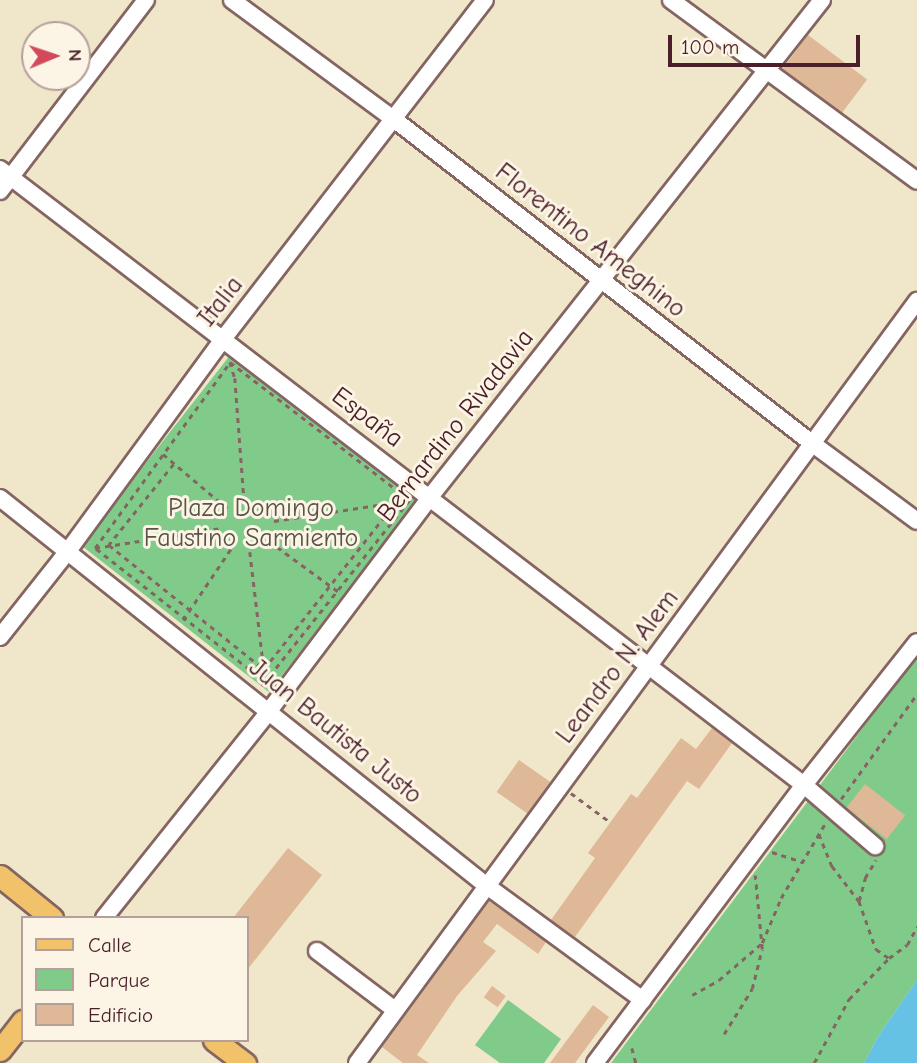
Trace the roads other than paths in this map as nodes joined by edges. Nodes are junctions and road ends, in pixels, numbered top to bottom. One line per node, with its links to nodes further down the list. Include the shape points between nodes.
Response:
1 (146, 0): 8 (street)
2 (232, 0): 7 (street, Florentino Ameghino)
3 (485, 0): 7 (street, Italia)
4 (671, 0): 6 (street)
5 (822, 0): 6 (street, Bernardino Rivadavia)
6 (766, 72): 9 (street); 11 (street, Bernardino Rivadavia)
7 (395, 120): 11 (street, Florentino Ameghino); 13 (street, Italia)
8 (5, 173): 10 (street); 13 (street, España)
9 (917, 181)
10 (0, 191)
11 (601, 281): 14 (street, Florentino Ameghino); 15 (street, Bernardino Rivadavia)
12 (917, 301): 14 (street, Leandro N. Alem)
13 (223, 339): 15 (street, España); 18 (street, Italia)
14 (813, 444): 17 (street, Florentino Ameghino); 21 (street, Leandro N. Alem)
15 (430, 497): 21 (street, España); 22 (street, Bernardino Rivadavia)
16 (0, 498): 18 (street, Juan Bautista Justo)
17 (917, 521)
18 (68, 551): 19 (street, Italia); 22 (street, Juan Bautista Justo)
19 (0, 637)
20 (917, 642): 23 (street)
21 (649, 669): 23 (street, España); 26 (street, Leandro N. Alem)
22 (269, 711): 26 (street, Juan Bautista Justo); 28 (street, Bernardino Rivadavia)
23 (804, 785): 24 (street, España); 30 (street)
24 (876, 851)
25 (0, 876): 27 (main road)
26 (487, 886): 30 (street, Juan Bautista Justo); 31 (street, Leandro N. Alem)
27 (50, 916)
28 (106, 916)
29 (317, 951): 31 (street)
30 (643, 1000): 37 (street)
31 (395, 1010): 36 (street, Leandro N. Alem)
32 (21, 1024): 34 (main road)
33 (217, 1042): 35 (main road)
34 (0, 1050)
35 (245, 1063)
36 (357, 1063)
37 (595, 1063)

